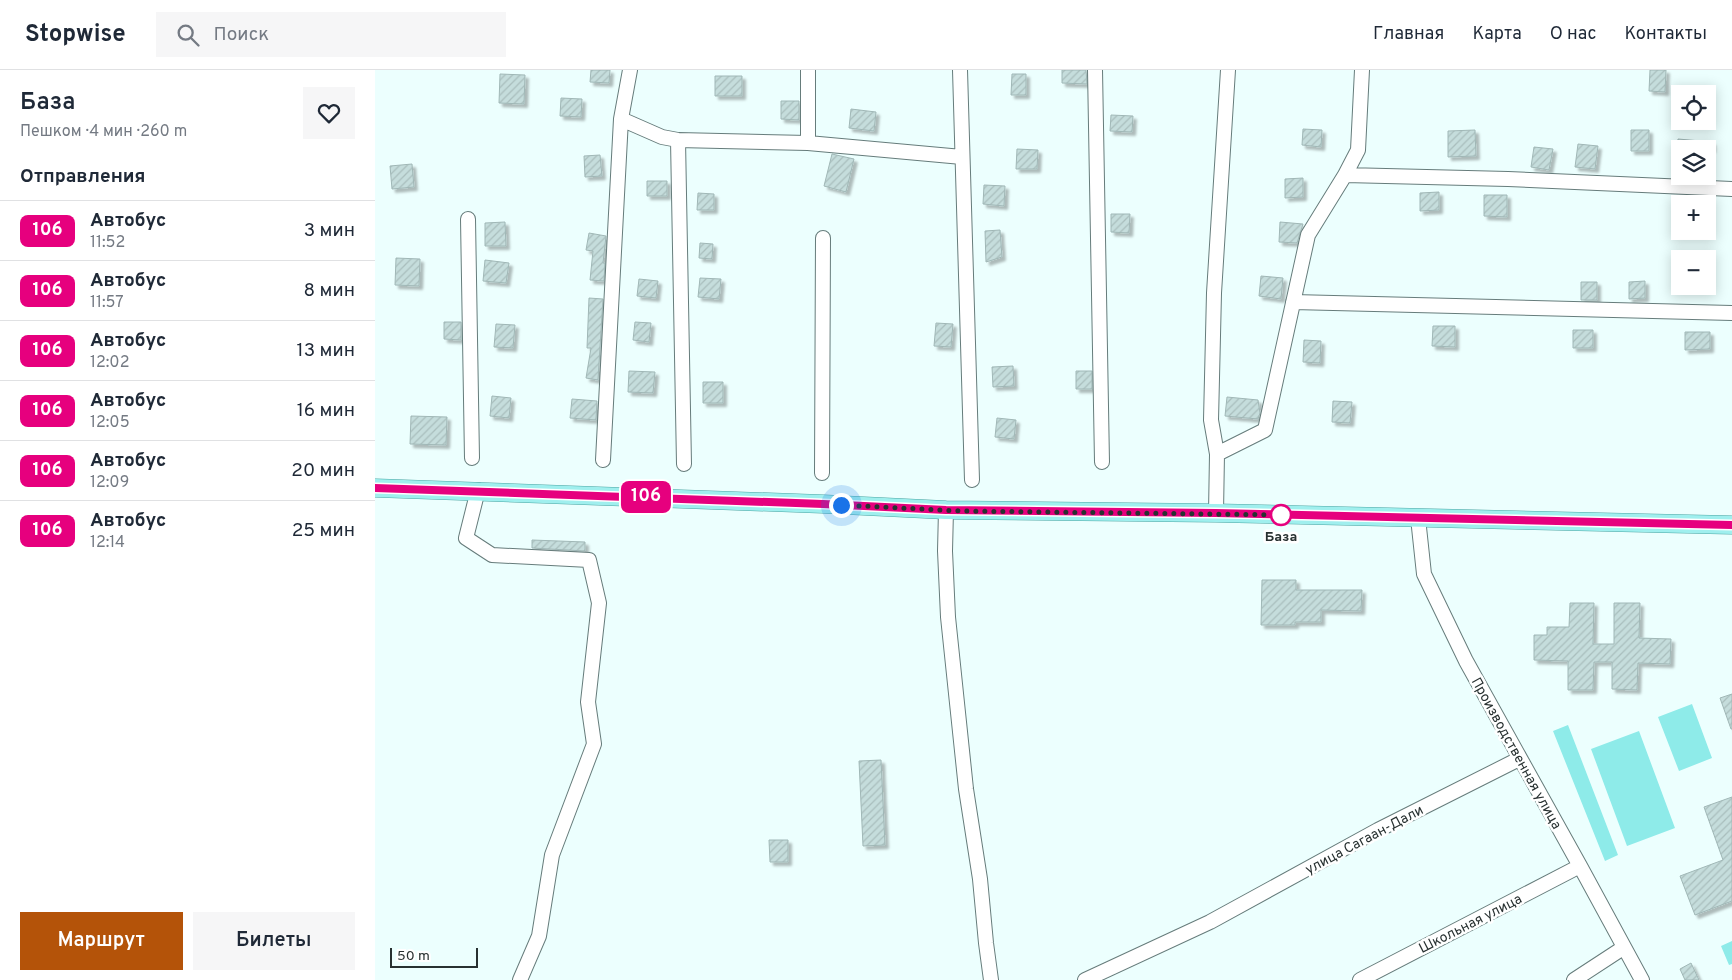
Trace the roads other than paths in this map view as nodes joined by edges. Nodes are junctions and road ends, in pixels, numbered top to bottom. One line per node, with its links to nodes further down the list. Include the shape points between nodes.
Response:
1 (630, 70): 7 (street)
2 (807, 70): 9 (street)
3 (960, 70): 10 (street)
4 (1095, 70): 20 (street)
5 (1228, 70): 17 (street, via 1214,302 1211,420)
6 (1362, 70): 11 (street, via 1358,150)
7 (621, 119): 8 (street, via 662,137); 19 (street)
8 (678, 140): 9 (street); 21 (street)
9 (808, 143): 10 (street)
10 (962, 158): 23 (street)
11 (1345, 175): 12 (street); 15 (street, via 1308,235)
12 (1732, 189)
13 (468, 219): 18 (street)
14 (823, 238): 22 (street)
15 (1293, 302): 16 (street); 17 (street, via 1265,430)
16 (1732, 313)
17 (1217, 454): 27 (street)
18 (472, 458)
19 (603, 460)
20 (1102, 462)
21 (684, 464)
22 (822, 473)
23 (972, 480)
24 (375, 488): 25 (main road)
25 (478, 490): 26 (main road); 33 (street, via 466,538 492,555 589,560 599,603 589,702 594,744 551,855 539,936)
26 (946, 510): 27 (main road); 34 (street, via 948,617)
27 (1216, 513): 28 (main road)
28 (1418, 518): 29 (main road); 30 (street, Производственная улица, via 1424,574)
29 (1732, 526)
30 (1519, 759): 31 (street, Производственная улица); 35 (street, улица Сагаан-Дали, via 1378,830 1210,922)
31 (1580, 866): 32 (street, Производственная улица); 36 (street, Школьная улица)
32 (1623, 948): 37 (street); 38 (street, Производственная улица)
33 (520, 980)
34 (991, 980)
35 (1085, 980)
36 (1360, 980)
37 (1574, 980)
38 (1642, 980)

